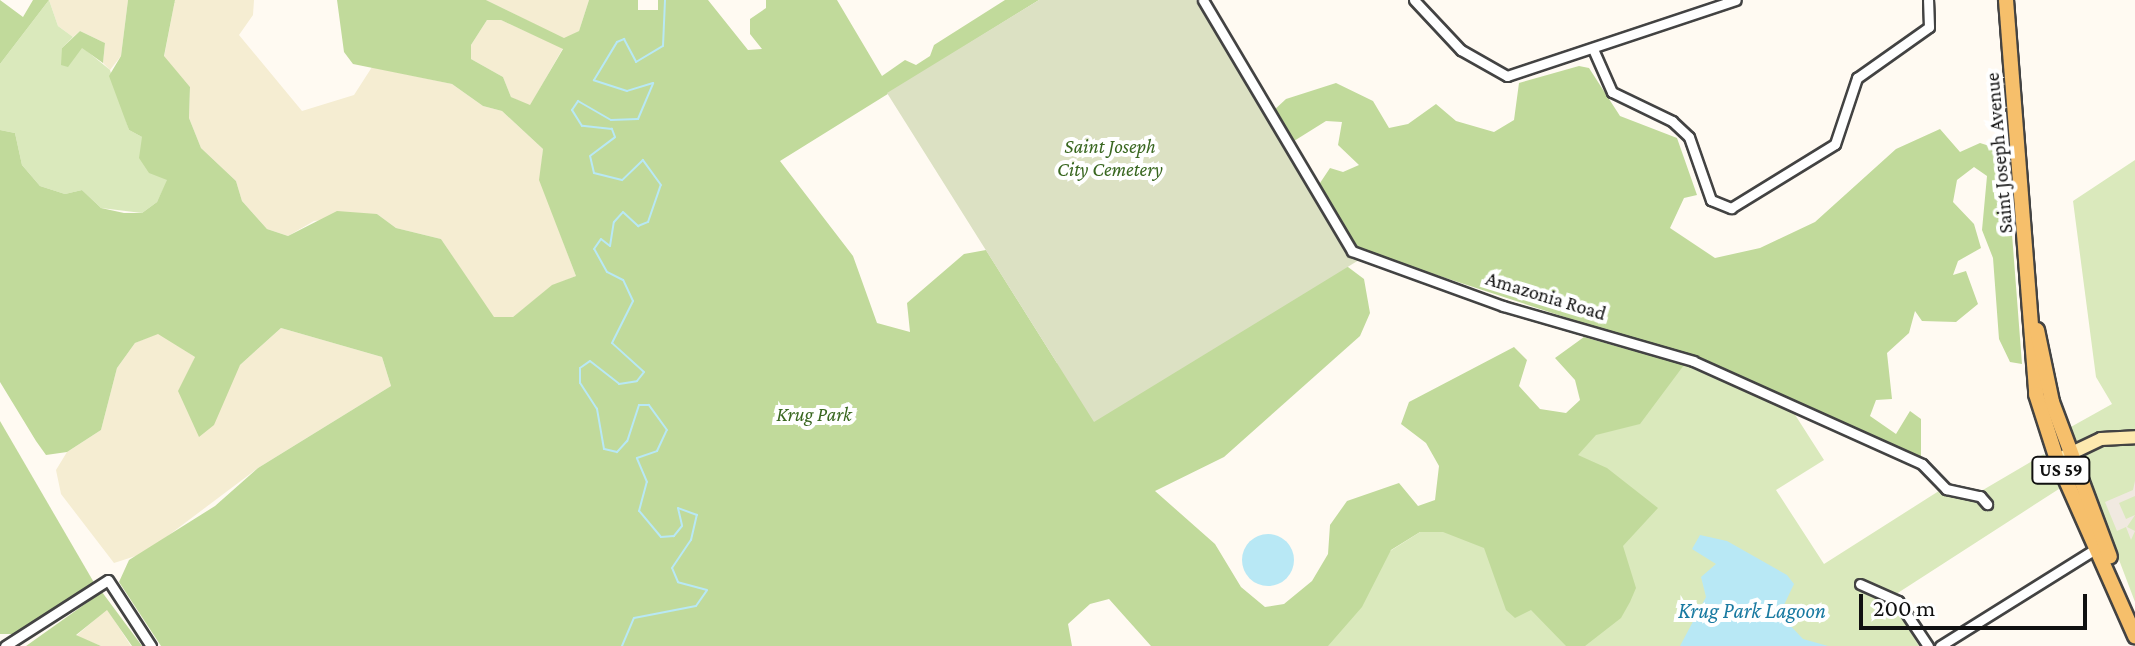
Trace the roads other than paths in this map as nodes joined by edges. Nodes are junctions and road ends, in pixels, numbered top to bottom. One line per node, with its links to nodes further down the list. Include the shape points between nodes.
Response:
1 (1203, 0): 12 (street, Amazonia Road, via 1352,251 1503,306 1693,361 1922,464 1946,489 1980,496)
2 (1414, 0): 7 (street, via 1461,50 1501,74)
3 (1736, 0): 6 (street)
4 (1928, 0): 7 (street, via 1929,27 1857,78 1835,144 1731,208 1711,200 1689,137 1672,121 1612,92)
5 (2006, 0): 8 (main road, Saint Joseph Avenue / US 59)
6 (1711, 3): 7 (street)
7 (1593, 49)
8 (2031, 302): 10 (main road, Saint Joseph Avenue / US 59, via 2052,402); 11 (main road, Saint Joseph Avenue / US 59, via 2032,371)
9 (2135, 437): 10 (street, via 2101,439)
10 (2072, 452): 11 (street); 13 (main road, Saint Joseph Avenue / US 59)
11 (2057, 460): 13 (main road, Saint Joseph Avenue / US 59)
12 (1987, 504)
13 (2101, 545): 15 (main road, Saint Joseph Avenue / US 59); 19 (street)
14 (1860, 584): 18 (street, via 1898,601)
15 (2133, 632)
16 (5, 646): 17 (street, via 108,580)
17 (151, 646)
18 (1928, 646)
19 (1940, 646)

